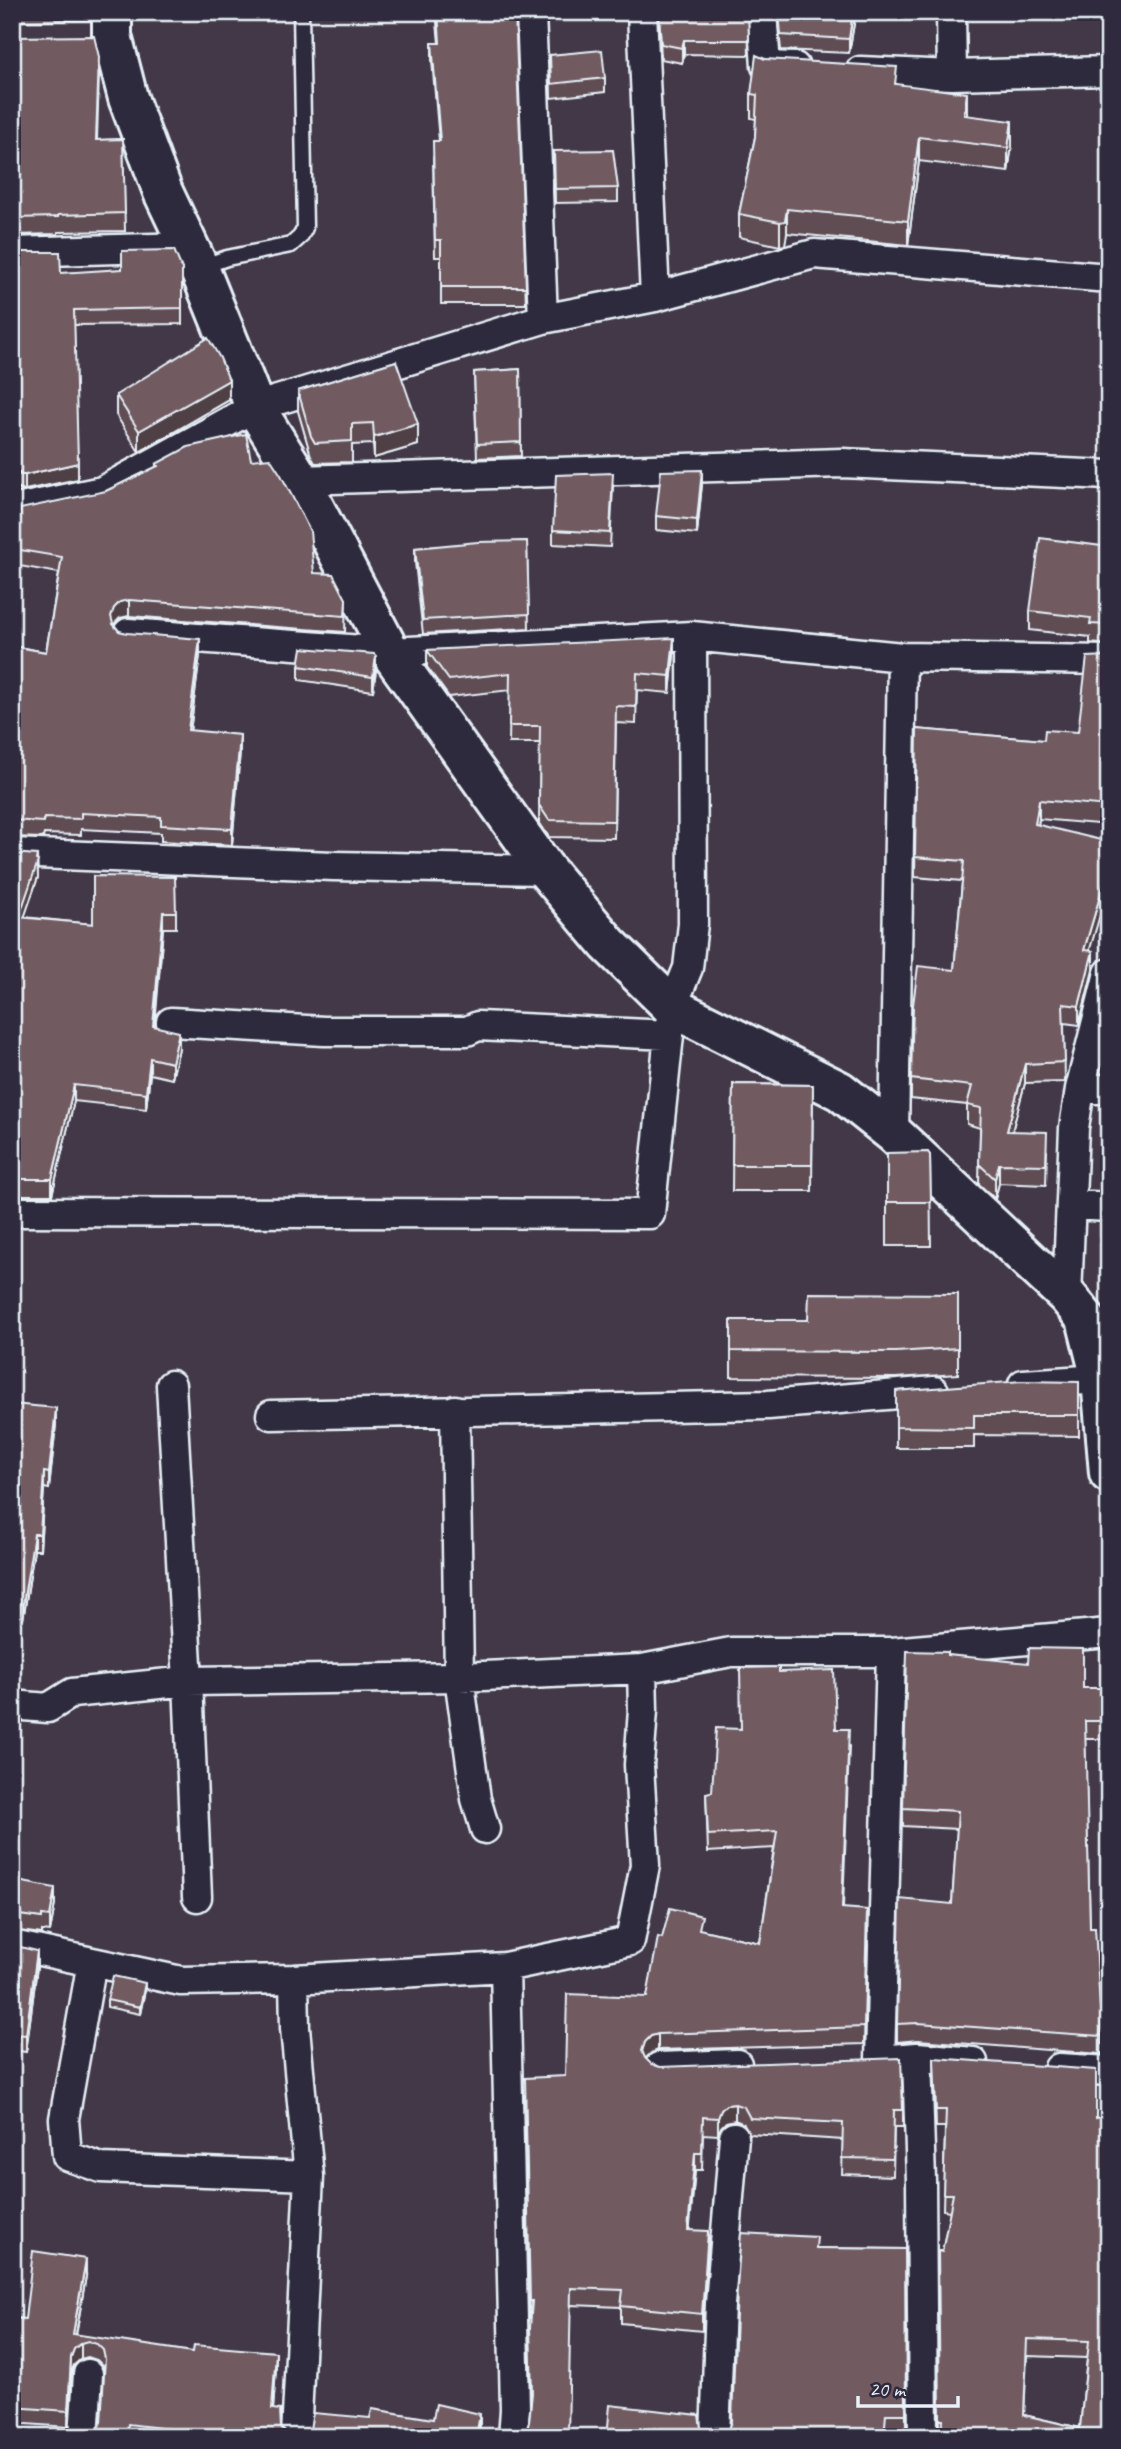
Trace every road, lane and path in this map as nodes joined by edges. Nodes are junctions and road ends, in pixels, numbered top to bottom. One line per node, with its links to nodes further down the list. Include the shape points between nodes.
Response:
1 (301, 12): 10 (lane, via 305,228 291,245 227,258)
2 (531, 12): 13 (street)
3 (642, 12): 12 (street)
4 (762, 12): 8 (street, via 766,66)
5 (951, 12): 8 (street)
6 (104, 28): 10 (street, via 163,192)
7 (1109, 71): 8 (street)
8 (952, 75)
9 (12, 251): 10 (street)
10 (194, 258): 14 (street)
11 (1109, 278): 12 (street, via 814,254)
12 (655, 297): 13 (street)
13 (543, 319): 14 (street)
14 (255, 407): 16 (street); 17 (street, via 102,491)
15 (1109, 475): 16 (street, via 842,463)
16 (300, 480): 20 (street)
17 (12, 510)
18 (128, 633): 20 (street)
19 (692, 636): 20 (street); 21 (street); 26 (street, via 693,924 688,968)
20 (390, 652): 24 (street)
21 (902, 657): 22 (street); 30 (street)
22 (1109, 660)
23 (12, 853): 24 (street)
24 (545, 870): 26 (street)
25 (1109, 973): 28 (street)
26 (671, 1021): 27 (street, via 478,1026 467,1031 324,1031); 30 (street, via 840,1091); 33 (street, via 650,1214)
27 (171, 1022)
28 (1080, 1089): 29 (street); 31 (street)
29 (1109, 1089)
30 (894, 1134): 34 (street)
31 (1072, 1205): 32 (street); 34 (street)
32 (1109, 1207)
33 (12, 1212)
34 (1068, 1296): 35 (street, via 1086,1319)
35 (1101, 1379): 37 (street); 41 (street)
36 (171, 1385): 46 (street)
37 (994, 1386)
38 (954, 1389): 39 (street, via 768,1405)
39 (455, 1410): 40 (street); 45 (street)
40 (271, 1415)
41 (1109, 1473)
42 (1109, 1633): 43 (street)
43 (891, 1652): 44 (street, via 731,1653); 54 (street, via 866,2061)
44 (642, 1669): 45 (street); 52 (street, via 639,1765 645,1865 630,1941)
45 (459, 1677): 46 (street); 48 (street, via 476,1799)
46 (188, 1681): 47 (street, via 72,1693 48,1708); 49 (street)
47 (12, 1705)
48 (485, 1829)
49 (197, 1897)
50 (12, 1945): 51 (street)
51 (92, 1962): 53 (street, via 181,1981); 61 (street, via 64,2119 67,2156 101,2168)
52 (505, 1966): 53 (street); 65 (street)
53 (294, 1979): 61 (street)
54 (917, 2057): 56 (street); 67 (street)
55 (769, 2063): 58 (street)
56 (997, 2063)
57 (1037, 2066): 59 (street)
58 (659, 2067)
59 (1109, 2071)
60 (734, 2137): 66 (street)
61 (309, 2176): 64 (street)
62 (88, 2374): 63 (street)
63 (84, 2437)
64 (296, 2437)
65 (513, 2437)
66 (715, 2437)
67 (923, 2437)

